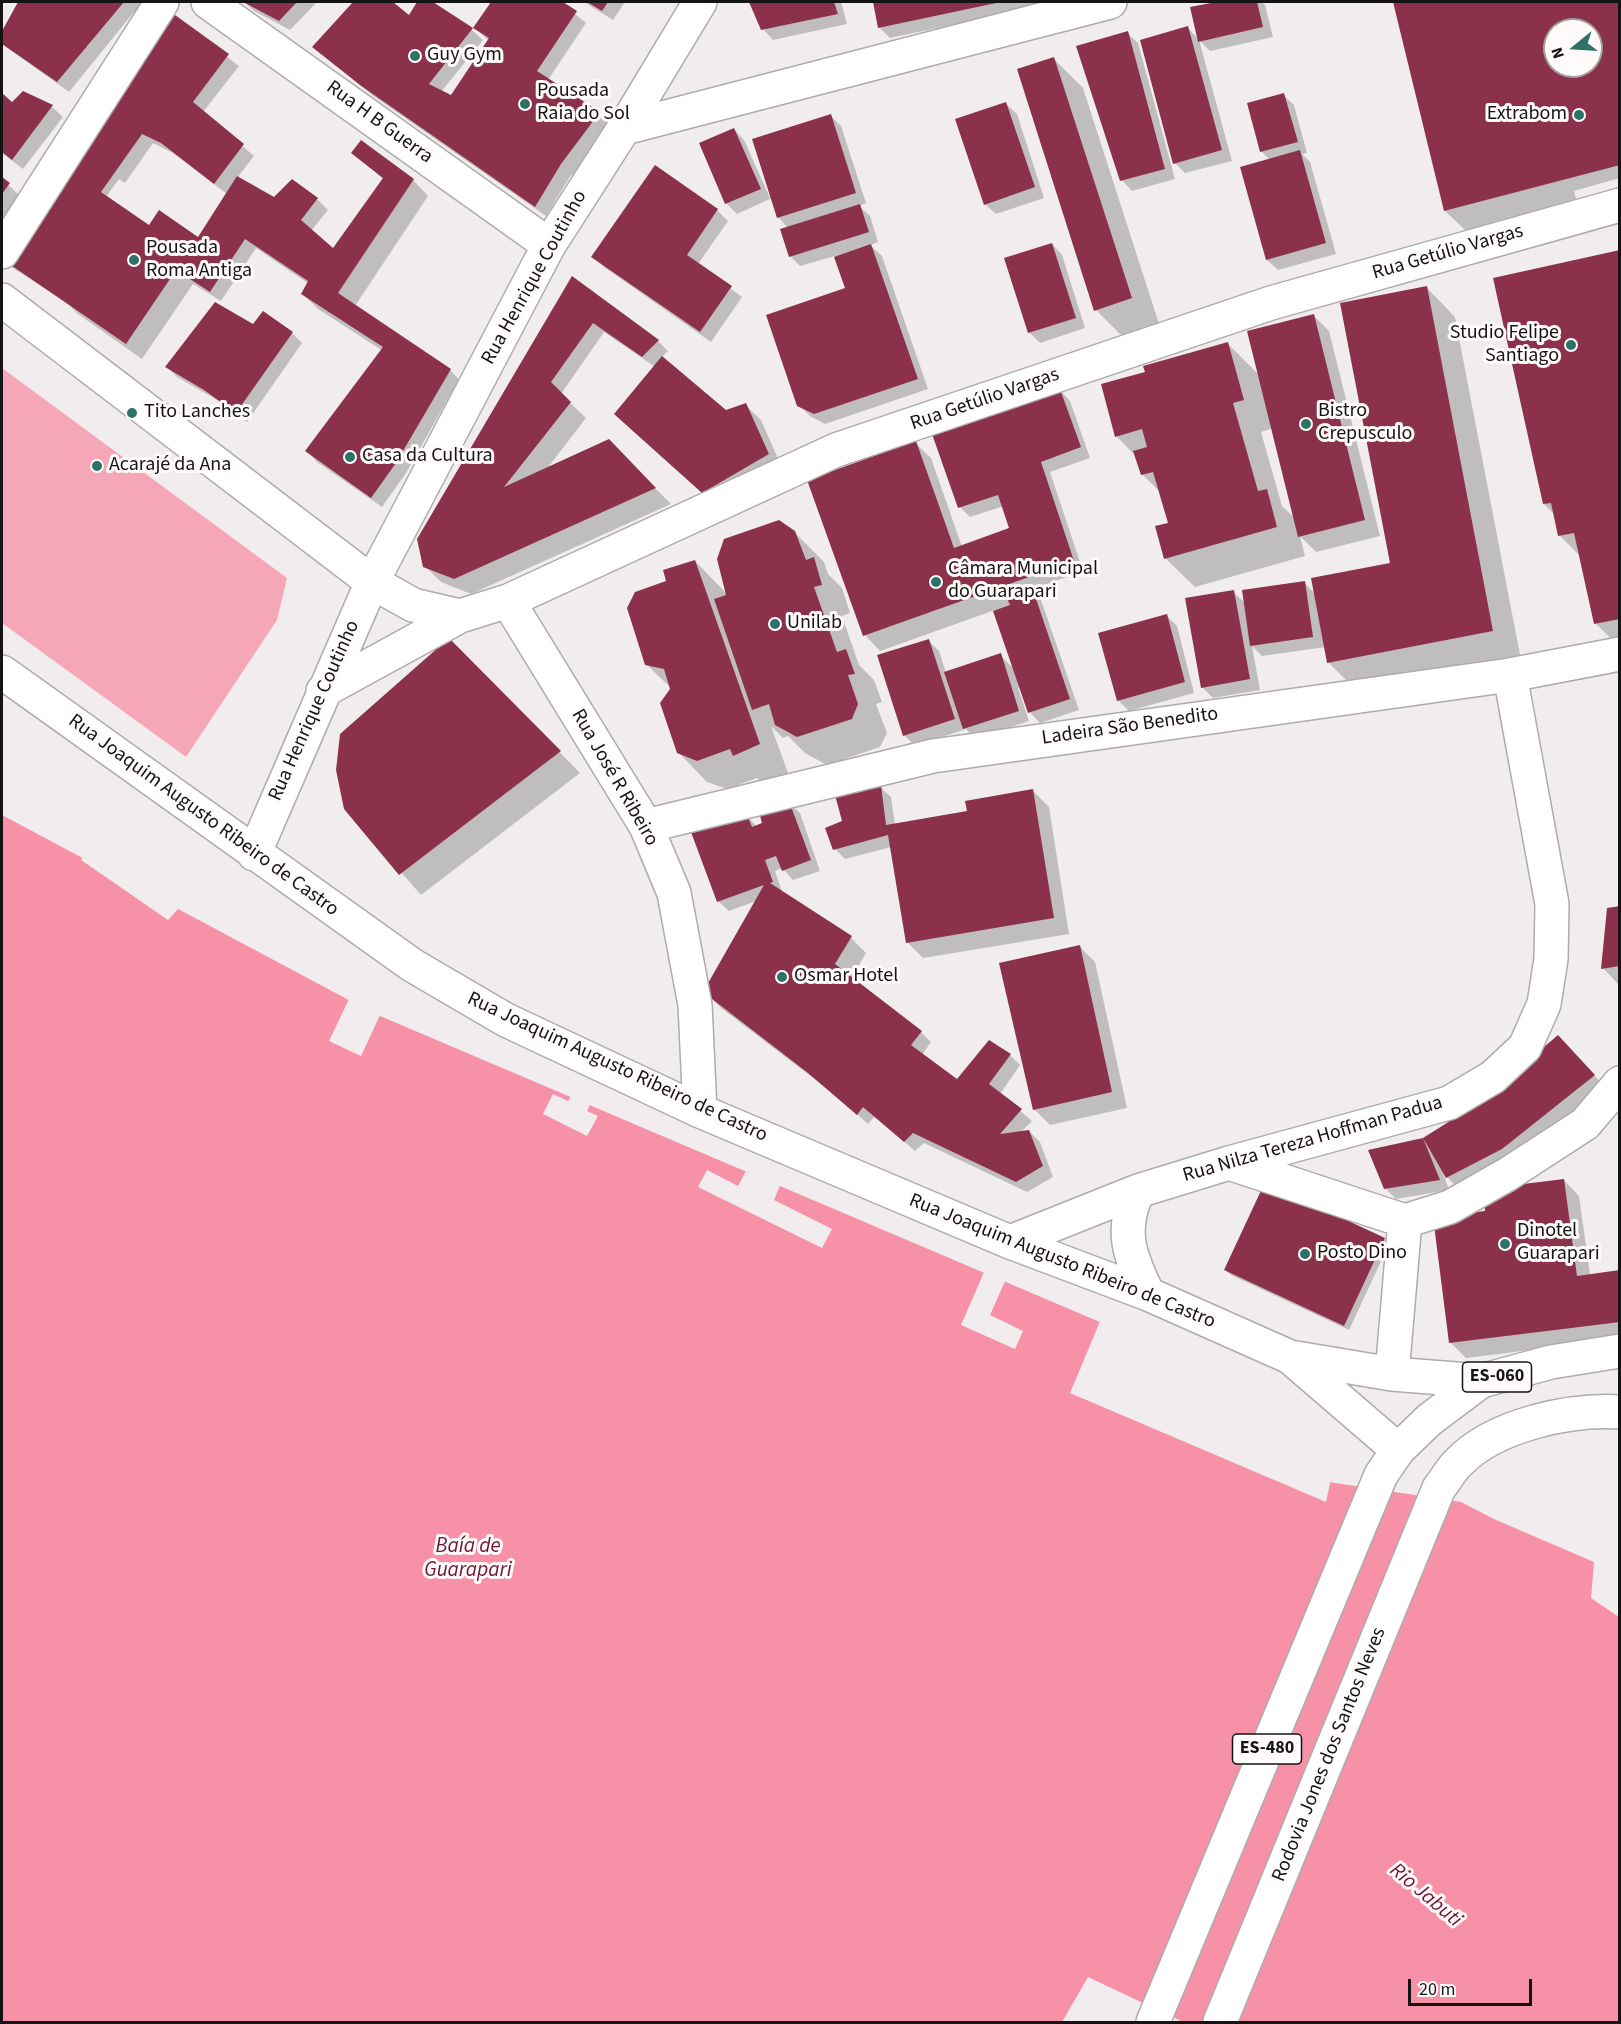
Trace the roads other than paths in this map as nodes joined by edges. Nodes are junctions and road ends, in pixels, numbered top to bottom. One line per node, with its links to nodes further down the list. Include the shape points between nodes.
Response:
1 (162, 2): 8 (street)
2 (208, 2): 7 (street, Rua H B Guerra)
3 (700, 2): 5 (street, Rua Henrique Coutinho)
4 (1110, 2): 5 (street)
5 (624, 128): 7 (street, Rua Henrique Coutinho)
6 (1620, 205): 11 (street, Rua Getúlio Vargas, via 1271,303 836,450)
7 (549, 245): 10 (street, Rua Henrique Coutinho)
8 (2, 252)
9 (2, 300): 10 (street)
10 (372, 582): 12 (street, via 413,605); 16 (street, Rua Henrique Coutinho)
11 (508, 601): 12 (street, Rua Getúlio Vargas); 17 (street, Rua José R Ribeiro)
12 (460, 616): 16 (street, Rua Getúlio Vargas)
13 (1620, 654): 15 (street, Ladeira São Benedito)
14 (2, 672): 18 (street, Rua Joaquim Augusto Ribeiro de Castro)
15 (1510, 675): 17 (street, Ladeira São Benedito, via 933,756); 21 (street, Rua Nilza Tereza Hoffman Padua, via 1552,904 1551,959 1544,1004 1525,1047 1493,1077 1449,1103)
16 (322, 691): 18 (street, Rua Henrique Coutinho)
17 (646, 826): 20 (street, Rua José R Ribeiro, via 676,904 695,1005)
18 (254, 854): 20 (street, Rua Joaquim Augusto Ribeiro de Castro, via 421,971 506,1020)
19 (1620, 1083): 23 (street, via 1585,1124 1537,1155 1450,1207)
20 (700, 1111): 24 (street, Rua Joaquim Augusto Ribeiro de Castro)
21 (1229, 1163): 22 (street, Rua Nilza Tereza Hoffman Padua); 23 (street)
22 (1138, 1191): 24 (street, Rua Nilza Tereza Hoffman Padua); 25 (street, via 1129,1210 1127,1231 1137,1271)
23 (1406, 1221): 28 (street)
24 (1010, 1242): 25 (street, Rua Joaquim Augusto Ribeiro de Castro)
25 (1148, 1294): 27 (street, Rua Joaquim Augusto Ribeiro de Castro)
26 (1620, 1351): 29 (street, ES-060, via 1551,1362)
27 (1290, 1357): 28 (street, Rua Joaquim Augusto Ribeiro de Castro); 31 (street, Rua Joaquim Augusto Ribeiro de Castro)
28 (1392, 1374): 29 (street, Rua Joaquim Augusto Ribeiro de Castro)
29 (1481, 1381): 31 (street, ES-060, via 1430,1420)
30 (1620, 1412): 32 (street, ES-060, via 1535,1420 1491,1439 1459,1461)
31 (1389, 1463): 33 (street, ES-480)
32 (1439, 1488): 34 (street, Rodovia Jones dos Santos Neves / ES-480)
33 (1153, 2022)
34 (1220, 2022)

